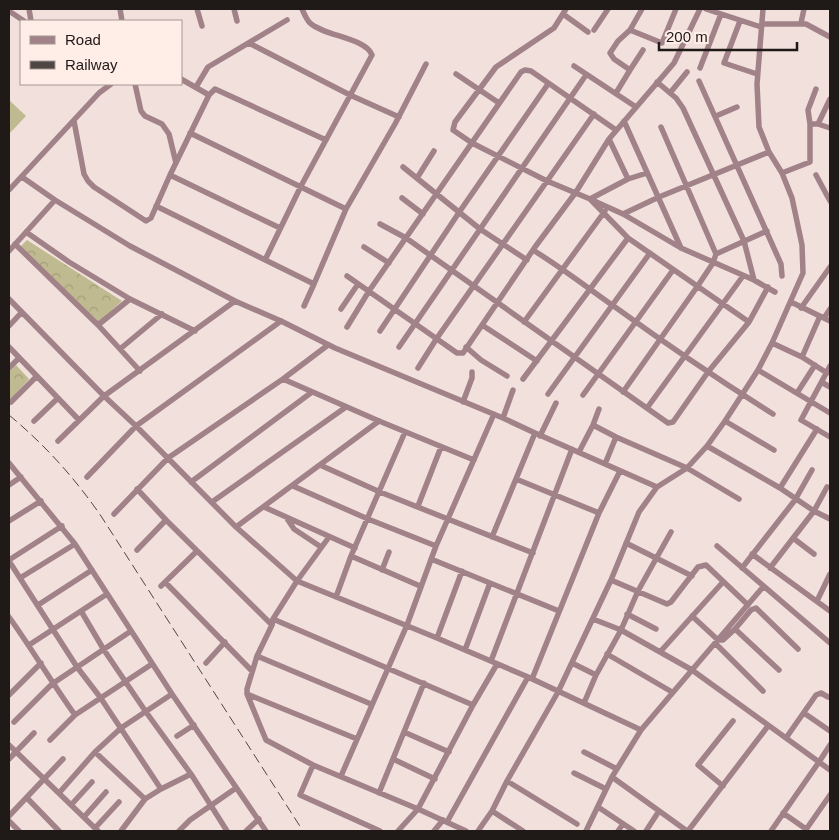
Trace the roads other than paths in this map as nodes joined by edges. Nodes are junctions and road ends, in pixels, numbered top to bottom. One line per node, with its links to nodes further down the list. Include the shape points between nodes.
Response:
1 (197, 9): 19 (street)
2 (234, 9): 15 (street)
3 (302, 9): 47 (street, via 309,22 358,43 372,53)
4 (608, 9): 21 (street)
5 (642, 9): 22 (street)
6 (676, 9): 22 (street, via 662,43)
7 (700, 9): 37 (street, via 674,63)
8 (706, 9): 13 (street)
9 (763, 9): 20 (street)
10 (804, 9): 18 (street)
11 (9, 11): 14 (street)
12 (564, 11): 23 (street); 42 (street, via 554,28 496,67)
13 (722, 14): 17 (street); 29 (street)
14 (22, 20)
15 (237, 20)
16 (287, 20): 25 (street)
17 (740, 21): 20 (street); 33 (street, via 724,63)
18 (801, 23): 20 (street); 24 (street)
19 (202, 26)
20 (761, 26): 33 (street)
21 (594, 30)
22 (630, 30): 30 (street, via 610,53)
23 (588, 32)
24 (830, 36)
25 (249, 43): 41 (street, via 208,67); 47 (street)
26 (643, 50): 30 (street)
27 (426, 64): 55 (street)
28 (574, 66): 34 (street)
29 (700, 68)
30 (630, 70): 44 (street)
31 (687, 72): 45 (street)
32 (456, 74): 42 (street)
33 (758, 74): 68 (street, via 759,127)
34 (586, 75): 44 (street); 48 (street)
35 (182, 80): 41 (street)
36 (700, 81): 54 (street)
37 (657, 82): 45 (street); 51 (street)
38 (548, 84): 48 (street); 50 (street, via 525,70); 69 (street)
39 (110, 85): 56 (street)
40 (135, 85): 70 (street, via 141,111 162,124 169,134)
41 (196, 87): 46 (street)
42 (479, 89): 50 (street); 66 (street, via 453,126 455,133)
43 (816, 89): 58 (street, via 808,110)
44 (616, 93): 51 (street)
45 (670, 93): 77 (street, via 683,108)
46 (209, 95): 63 (street); 65 (street, via 218,89)
47 (350, 95): 55 (street); 65 (street)
48 (570, 98): 53 (street); 73 (street)
49 (830, 99): 59 (street)
50 (499, 103): 66 (street)
51 (636, 107): 57 (street)
52 (737, 107): 54 (street)
53 (594, 114): 62 (street); 82 (street)
54 (716, 116): 71 (street)
55 (399, 117): 96 (street)
56 (74, 121): 79 (street); 94 (street, via 88,181 146,221)
57 (624, 121): 62 (street); 74 (street)
58 (810, 124): 59 (street); 75 (street, via 810,162)
59 (818, 124): 61 (street)
60 (661, 127): 84 (street)
61 (830, 128)
62 (616, 130): 64 (street)
63 (190, 134): 70 (street); 83 (street)
64 (609, 139): 81 (street); 87 (street)
65 (326, 140): 83 (street)
66 (472, 143): 69 (street); 88 (street)
67 (434, 151): 80 (street)
68 (769, 152): 71 (street); 75 (street)
69 (498, 156): 73 (street); 97 (street)
70 (176, 163): 76 (street)
71 (736, 165): 77 (street); 104 (street)
72 (403, 167): 80 (street)
73 (522, 168): 82 (street); 103 (street)
74 (647, 173): 81 (street); 89 (street)
75 (782, 173): 141 (street, via 792,198 802,245 803,273)
76 (170, 174): 94 (street); 102 (street)
77 (713, 174): 84 (street); 108 (street)
78 (816, 175): 85 (street)
79 (22, 177): 86 (street); 92 (street)
80 (416, 178): 88 (street)
81 (628, 179): 91 (street)
82 (547, 181): 87 (street); 110 (street)
83 (301, 186): 96 (street); 102 (street)
84 (688, 186): 89 (street); 116 (street)
85 (828, 189): 93 (street)
86 (9, 190)
87 (576, 192): 91 (street); 113 (street)
88 (436, 195): 97 (street); 99 (street)
89 (658, 197): 100 (street); 112 (street)
90 (402, 198): 99 (street)
91 (590, 199): 95 (street); 98 (street)
92 (54, 200): 105 (street); 140 (street, via 130,246)
93 (830, 201)
94 (156, 206): 118 (street)
95 (609, 207): 98 (street); 100 (street)
96 (346, 209): 130 (street)
97 (460, 211): 103 (street); 117 (street)
98 (602, 213): 107 (street); 123 (street)
99 (423, 214): 106 (street)
100 (623, 214): 112 (street)
101 (380, 224): 106 (street)
102 (280, 228): 118 (street)
103 (480, 229): 110 (street); 125 (street)
104 (767, 231): 108 (street); 128 (street)
105 (26, 232): 109 (street); 139 (street)
106 (406, 238): 117 (street); 120 (street)
107 (628, 238): 115 (street); 135 (street)
108 (744, 241): 116 (street); 129 (street)
109 (15, 244): 114 (street); 159 (street)
110 (504, 244): 119 (street); 132 (street)
111 (364, 247): 120 (street)
112 (681, 248): 121 (street)
113 (534, 250): 119 (street); 123 (street)
114 (9, 251)
115 (650, 253): 124 (street); 145 (street)
116 (716, 254): 121 (street)
117 (430, 256): 125 (street); 146 (street)
118 (265, 260): 130 (street)
119 (527, 260): 142 (street)
120 (389, 263): 136 (street)
121 (713, 263): 127 (street); 133 (street)
122 (830, 267): 147 (street)
123 (563, 269): 135 (street); 155 (street)
124 (673, 270): 133 (street); 156 (street)
125 (452, 271): 132 (street); 158 (street)
126 (347, 276): 131 (street)
127 (744, 276): 129 (street); 143 (street)
128 (782, 276)
129 (754, 280): 134 (street)
130 (314, 284): 144 (street)
131 (358, 284): 136 (street); 148 (street)
132 (474, 286): 142 (street); 165 (street)
133 (697, 287): 143 (street); 166 (street)
134 (768, 287): 137 (street); 157 (street)
135 (590, 288): 145 (street); 167 (street)
136 (369, 291): 146 (street); 162 (street)
137 (775, 292)
138 (9, 299): 150 (street)
139 (130, 299): 151 (street); 159 (street)
140 (235, 301): 153 (street); 163 (street)
141 (790, 302): 147 (street); 168 (street)
142 (497, 303): 155 (street); 160 (street)
143 (723, 304): 157 (street); 175 (street)
144 (304, 306)
145 (613, 306): 156 (street); 174 (street)
146 (394, 308): 158 (street); 164 (street)
147 (802, 308): 152 (street)
148 (341, 309)
149 (830, 309): 152 (street)
150 (21, 313): 161 (street); 202 (street)
151 (162, 314): 163 (street); 173 (street)
152 (822, 317): 154 (street); 176 (street)
153 (281, 321): 169 (street); 220 (street)
154 (830, 321)
155 (524, 322): 167 (street)
156 (636, 322): 166 (street); 188 (street)
157 (749, 322): 186 (street)
158 (416, 323): 165 (street); 172 (street)
159 (98, 325): 173 (street)
160 (482, 325): 171 (street); 178 (street)
161 (9, 326)
162 (346, 328)
163 (195, 331): 184 (street)
164 (380, 331)
165 (437, 338): 171 (street, via 457,353); 182 (street)
166 (661, 339): 175 (street); 197 (street)
167 (552, 342): 174 (street); 178 (street)
168 (772, 344): 176 (street); 183 (street)
169 (328, 345): 191 (street); 205 (street)
170 (9, 347): 177 (street)
171 (466, 347): 190 (street, via 480,360)
172 (399, 348)
173 (120, 349): 184 (street)
174 (574, 357): 188 (street); 199 (street)
175 (686, 357): 186 (street); 209 (street)
176 (802, 357): 179 (street)
177 (20, 358): 181 (street); 189 (street)
178 (537, 361): 192 (street)
179 (815, 365): 187 (street); 198 (street)
180 (830, 366): 187 (street)
181 (9, 368)
182 (418, 368)
183 (758, 370): 198 (street); 201 (street)
184 (140, 371): 202 (street)
185 (472, 372): 205 (street)
186 (708, 372): 201 (street); 209 (street, via 673,422 668,423)
187 (827, 373): 193 (street)
188 (599, 374): 197 (street); 200 (street)
189 (37, 376): 203 (street); 204 (street)
190 (507, 376)
191 (283, 379): 196 (street); 232 (street)
192 (523, 379)
193 (823, 383): 194 (street); 206 (street)
194 (830, 387)
195 (513, 390): 214 (street)
196 (312, 392): 208 (street); 243 (street)
197 (623, 392): 209 (street)
198 (797, 393): 206 (street)
199 (548, 394)
200 (584, 395)
201 (742, 395): 213 (street); 217 (street)
202 (104, 396): 215 (street); 220 (street)
203 (58, 398): 215 (street); 216 (street)
204 (11, 402)
205 (463, 402): 212 (street)
206 (812, 402): 211 (street); 221 (street, via 801,420)
207 (556, 403): 223 (street)
208 (346, 407): 218 (street); 255 (street)
209 (647, 408)
210 (599, 409): 219 (street)
211 (830, 412)
212 (494, 414): 214 (street); 233 (street)
213 (773, 414)
214 (504, 418): 223 (street)
215 (79, 420): 226 (street)
216 (34, 421)
217 (724, 421): 228 (street); 230 (street)
218 (379, 422): 222 (street); 236 (street)
219 (593, 425): 224 (street); 231 (street)
220 (136, 426): 232 (street); 241 (street)
221 (817, 429): 225 (street); 248 (street)
222 (405, 432): 227 (street); 250 (street)
223 (538, 434): 229 (street); 242 (street)
224 (616, 437): 235 (street); 237 (street)
225 (830, 437)
226 (58, 441)
227 (441, 446): 233 (street); 256 (street)
228 (707, 446): 237 (street); 248 (street)
229 (572, 449): 231 (street); 251 (street)
230 (774, 450)
231 (579, 452): 235 (street)
232 (168, 458): 243 (street); 249 (street)
233 (474, 460): 265 (street)
234 (9, 463): 240 (street)
235 (605, 464): 239 (street)
236 (320, 465): 245 (street); 250 (street)
237 (688, 468): 246 (street); 252 (street)
238 (812, 470): 253 (street)
239 (620, 471): 246 (street); 259 (street)
240 (21, 477): 244 (street); 254 (street)
241 (87, 477)
242 (516, 479): 251 (street); 271 (street)
243 (191, 482): 255 (street)
244 (9, 485)
245 (293, 486): 257 (street); 262 (street)
246 (657, 487): 273 (street, via 639,512)
247 (827, 487): 258 (street)
248 (780, 488): 253 (street)
249 (137, 489): 260 (street); 264 (street)
250 (380, 492): 256 (street); 262 (street)
251 (555, 494): 259 (street); 282 (street)
252 (739, 499)
253 (796, 500): 258 (street); 283 (street)
254 (41, 501): 266 (street); 267 (street)
255 (212, 502): 268 (street)
256 (418, 506): 265 (street)
257 (264, 507): 261 (street); 268 (street)
258 (814, 512): 263 (street); 272 (street)
259 (599, 513): 312 (street)
260 (114, 514)
261 (286, 517): 270 (street); 277 (street, via 294,529)
262 (368, 519): 275 (street); 278 (street)
263 (830, 519)
264 (166, 520): 279 (street); 280 (street)
265 (448, 520): 271 (street); 275 (street)
266 (9, 521)
267 (62, 526): 274 (street); 288 (street)
268 (236, 527): 298 (street)
269 (671, 532): 286 (street)
270 (329, 537): 277 (street); 278 (street)
271 (492, 537): 282 (street)
272 (792, 538): 284 (street); 290 (street)
273 (626, 543): 286 (street); 297 (street)
274 (75, 544): 291 (street); 296 (street)
275 (436, 546): 287 (street)
276 (717, 546): 289 (street)
277 (321, 547): 298 (street)
278 (355, 548): 285 (street)
279 (137, 550)
280 (197, 550): 317 (street); 325 (street, via 163,584)
281 (389, 552): 292 (street)
282 (533, 553): 305 (street)
283 (752, 554): 289 (street); 290 (street)
284 (814, 554)
285 (351, 556): 292 (street); 306 (street)
286 (656, 558): 295 (street); 303 (street)
287 (431, 559): 293 (street); 301 (street)
288 (9, 561): 296 (street)
289 (742, 568): 302 (street)
290 (770, 568): 307 (street)
291 (92, 570): 304 (street); 308 (street)
292 (382, 570): 301 (street)
293 (462, 571): 300 (street); 324 (street)
294 (830, 574): 307 (street)
295 (692, 576): 299 (street, via 698,567 706,565); 303 (street, via 667,604)
296 (20, 578): 308 (street)
297 (611, 580): 303 (street); 316 (street)
298 (296, 581): 306 (street); 317 (street)
299 (723, 582): 309 (street); 314 (street)
300 (490, 583): 305 (street); 331 (street)
301 (420, 586): 318 (street)
302 (763, 586): 309 (street); 327 (street)
303 (638, 592): 313 (street)
304 (107, 594): 310 (street); 323 (street)
305 (517, 594): 312 (street); 337 (street)
306 (336, 597): 318 (street)
307 (817, 600): 311 (street)
308 (38, 605): 319 (street)
309 (748, 605): 326 (street)
310 (81, 611): 319 (street); 330 (street)
311 (830, 611)
312 (559, 612): 346 (street)
313 (627, 614): 321 (street); 322 (street)
314 (692, 616): 326 (street); 332 (street)
315 (9, 617): 328 (street)
316 (593, 619): 322 (street); 338 (street)
317 (272, 622): 334 (street); 341 (street)
318 (407, 625): 324 (street); 341 (street)
319 (54, 628): 328 (street); 340 (street)
320 (734, 628): 326 (street); 329 (street, via 756,608); 343 (street)
321 (656, 629)
322 (621, 630): 332 (street); 333 (street)
323 (131, 631): 330 (street); 339 (street)
324 (437, 638): 331 (street)
325 (224, 642): 335 (street); 344 (street)
326 (717, 642): 342 (street); 350 (street)
327 (830, 643)
328 (29, 645): 336 (street)
329 (798, 649)
330 (104, 650): 340 (street); 347 (street)
331 (465, 650): 337 (street)
332 (660, 652): 342 (street)
333 (607, 654): 345 (street); 352 (street)
334 (257, 656): 344 (street); 358 (street)
335 (206, 662)
336 (41, 663): 349 (street); 353 (street)
337 (494, 663): 346 (street); 360 (street)
338 (572, 663): 345 (street); 351 (street)
339 (152, 664): 347 (street); 354 (street)
340 (77, 667): 349 (street); 356 (street)
341 (387, 668): 348 (street); 358 (street)
342 (692, 670): 352 (street); 367 (street)
343 (779, 670)
344 (252, 671): 355 (street)
345 (596, 675): 359 (street)
346 (530, 678): 351 (street); 420 (street)
347 (125, 680): 356 (street); 361 (street)
348 (424, 683): 360 (street); 371 (street)
349 (52, 684): 363 (street); 365 (street)
350 (763, 691)
351 (558, 692): 359 (street); 396 (street)
352 (672, 692): 369 (street)
353 (10, 693)
354 (172, 694): 361 (street); 366 (street)
355 (247, 694): 375 (street); 387 (street, via 266,740)
356 (100, 697): 363 (street); 368 (street)
357 (828, 697): 362 (street, via 818,693)
358 (371, 704): 375 (street)
359 (584, 704): 369 (street)
360 (473, 706): 381 (street)
361 (146, 712): 368 (street); 391 (street)
362 (804, 713): 370 (street); 374 (street)
363 (75, 715): 376 (street)
364 (733, 721): 398 (street, via 698,765)
365 (14, 722)
366 (194, 725): 373 (street); 399 (street)
367 (768, 726): 374 (street); 398 (street)
368 (121, 728): 380 (street); 400 (street)
369 (641, 730): 388 (street)
370 (830, 731)
371 (404, 732): 381 (street); 385 (street)
372 (34, 733): 379 (street)
373 (177, 736)
374 (786, 738): 386 (street)
375 (357, 739): 392 (street)
376 (50, 740)
377 (9, 745): 379 (street)
378 (830, 745): 386 (street)
379 (16, 751): 383 (street); 394 (street)
380 (95, 752): 403 (street); 407 (street)
381 (449, 752): 395 (street)
382 (584, 752): 388 (street)
383 (9, 758)
384 (63, 759): 394 (street)
385 (393, 759): 395 (street); 404 (street)
386 (819, 762): 389 (street); 415 (street)
387 (313, 766): 392 (street); 433 (street, via 300,795)
388 (617, 769): 393 (street)
389 (830, 770)
390 (574, 773): 401 (street)
391 (191, 774): 400 (street); 410 (street)
392 (341, 776): 404 (street)
393 (612, 777): 401 (street); 413 (street)
394 (45, 779): 403 (street); 406 (street)
395 (434, 779): 412 (street)
396 (507, 781): 414 (street); 421 (street)
397 (92, 782): 409 (street)
398 (722, 786): 444 (street)
399 (236, 788): 410 (street); 418 (street)
400 (161, 789): 407 (street)
401 (606, 789): 411 (street)
402 (106, 792): 417 (street)
403 (59, 793): 409 (street)
404 (379, 793): 412 (street)
405 (830, 795): 425 (street)
406 (27, 798): 416 (street); 427 (street)
407 (145, 799): 428 (street)
408 (119, 802): 424 (street)
409 (71, 805): 417 (street)
410 (210, 805): 429 (street); 430 (street)
411 (598, 807): 422 (street); 439 (street)
412 (418, 809): 420 (street); 434 (street)
413 (659, 811): 423 (street); 442 (street)
414 (492, 812): 437 (street); 438 (street)
415 (783, 814): 425 (street); 445 (street)
416 (9, 816)
417 (84, 817): 424 (street)
418 (259, 819): 431 (street); 432 (street)
419 (9, 821): 426 (street)
420 (445, 821): 435 (street); 436 (street)
421 (578, 824)
422 (623, 824): 440 (street); 441 (street)
423 (679, 826): 443 (street); 444 (street)
424 (97, 830)
425 (805, 830)
426 (20, 831)
427 (59, 831)
428 (121, 831)
429 (179, 831)
430 (227, 831)
431 (246, 831)
432 (266, 831)
433 (380, 831)
434 (398, 831)
435 (434, 831)
436 (466, 831)
437 (478, 831)
438 (523, 831)
439 (586, 831)
440 (618, 831)
441 (634, 831)
442 (646, 831)
443 (675, 831)
444 (688, 831)
445 (771, 831)

